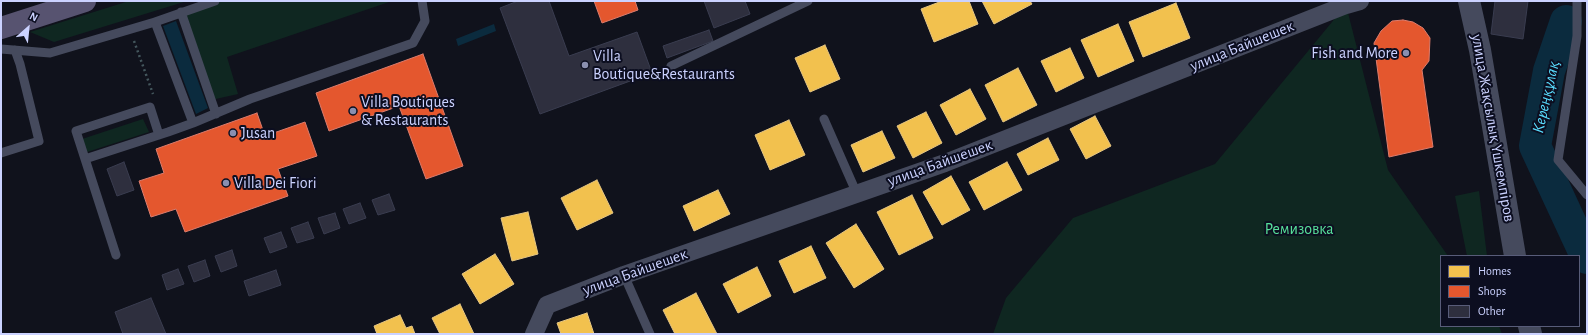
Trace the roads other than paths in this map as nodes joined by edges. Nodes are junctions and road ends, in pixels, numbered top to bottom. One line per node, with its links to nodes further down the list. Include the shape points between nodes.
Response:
1 (85, 1): 10 (main road)
2 (215, 1): 8 (lane)
3 (422, 1): 14 (lane, via 425,21 413,43 250,99)
4 (808, 1): 13 (lane)
5 (1360, 1): 20 (street, улица Байшешек, via 946,163)
6 (1468, 1): 23 (street, улица Жақсылық Үшкемпіров, via 1480,50)
7 (1577, 1): 21 (lane, via 1577,36 1558,160)
8 (181, 12): 9 (lane); 14 (lane)
9 (155, 22): 12 (lane, via 50,53); 16 (lane)
10 (1, 28)
11 (1, 49): 12 (lane)
12 (15, 50): 18 (lane, via 39,141)
13 (671, 66)
14 (216, 114): 16 (lane)
15 (824, 119): 20 (lane)
16 (193, 123): 17 (lane)
17 (159, 135): 19 (lane); 19 (lane, via 150,107 83,128 76,131)
18 (1, 153)
19 (85, 159): 22 (lane)
20 (857, 194): 24 (street, улица Байшешек)
21 (1587, 195)
22 (116, 255)
23 (1516, 255)
24 (624, 275): 25 (street, улица Байшешек, via 547,306); 26 (lane)
25 (534, 334)
26 (650, 334)

